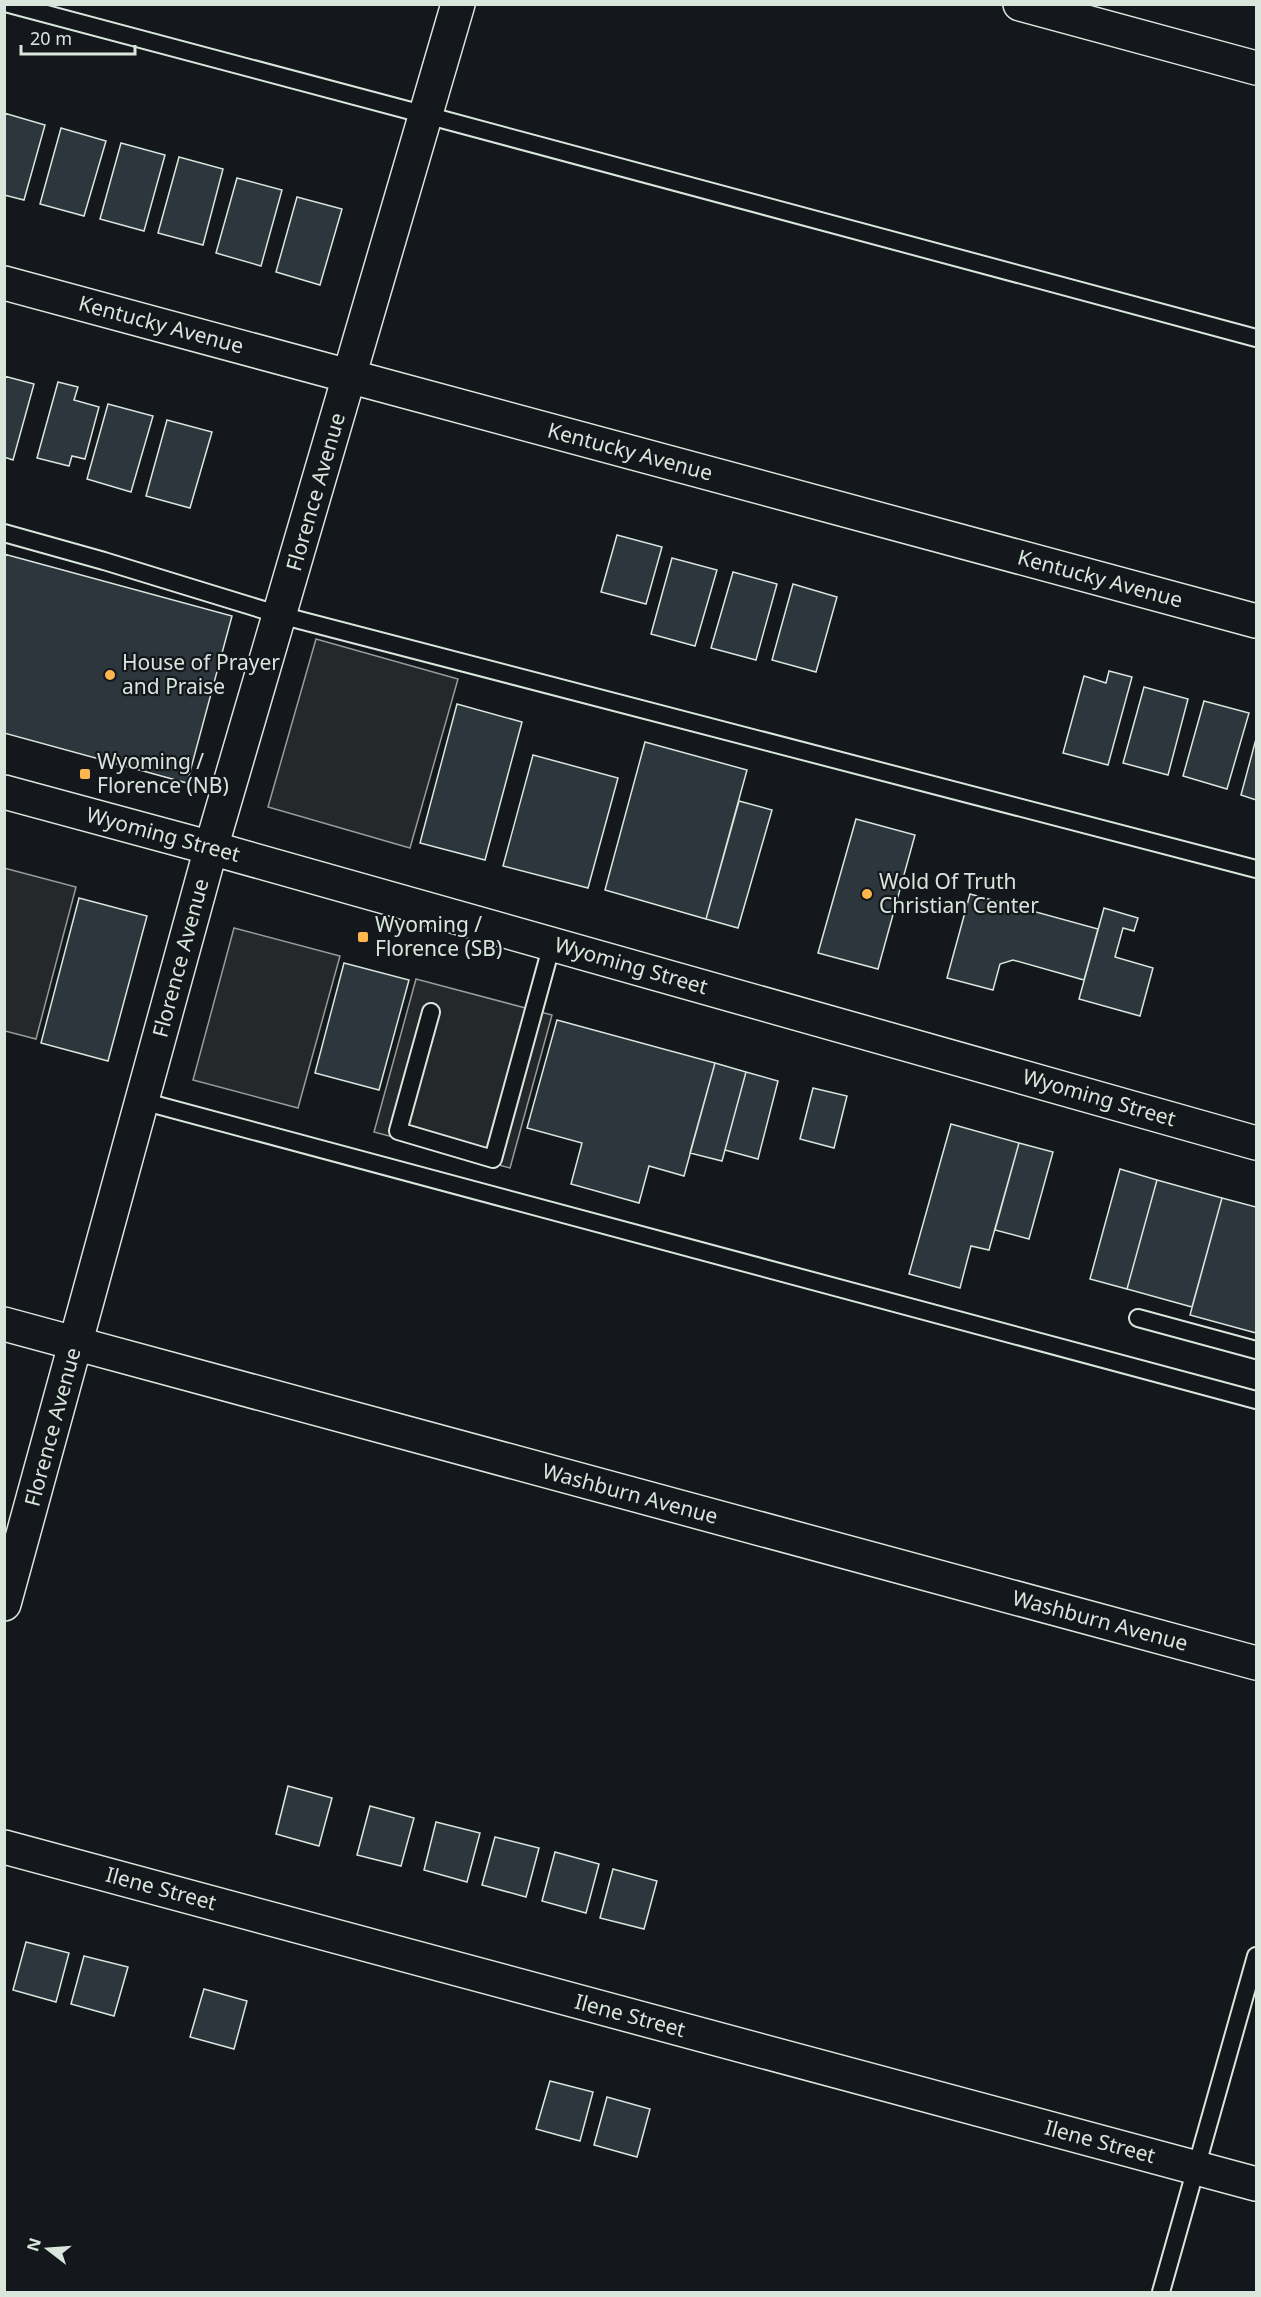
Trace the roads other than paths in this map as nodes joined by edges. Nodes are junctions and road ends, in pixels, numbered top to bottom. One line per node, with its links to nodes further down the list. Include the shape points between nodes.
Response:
1 (9, 4): 5 (lane)
2 (458, 4): 5 (street, Florence Avenue)
3 (1020, 4): 4 (street)
4 (1257, 68)
5 (426, 115): 7 (lane); 8 (street, Florence Avenue)
6 (4, 283): 8 (street, Kentucky Avenue)
7 (1257, 338)
8 (350, 376): 10 (street, Florence Avenue); 11 (street, Kentucky Avenue)
9 (4, 533): 10 (lane)
10 (280, 615): 13 (street, Florence Avenue); 14 (lane)
11 (1257, 621)
12 (4, 792): 13 (street, Wyoming Street)
13 (211, 848): 15 (street, Wyoming Street); 17 (street, Florence Avenue)
14 (1257, 869)
15 (552, 944): 16 (lane, via 493,1159 398,1131); 18 (street, Wyoming Street)
16 (431, 1012)
17 (142, 1101): 21 (street, Florence Avenue); 23 (lane)
18 (1257, 1143)
19 (1138, 1318): 22 (lane)
20 (4, 1324): 21 (street, Washburn Avenue)
21 (76, 1344): 24 (street, Florence Avenue); 25 (street, Washburn Avenue)
22 (1257, 1350)
23 (1257, 1400)
24 (4, 1604)
25 (1257, 1663)
26 (4, 1847): 28 (street, Ilene Street)
27 (1257, 1956): 28 (lane)
28 (1196, 2168): 29 (street, Ilene Street); 30 (lane)
29 (1257, 2184)
30 (1161, 2292)

